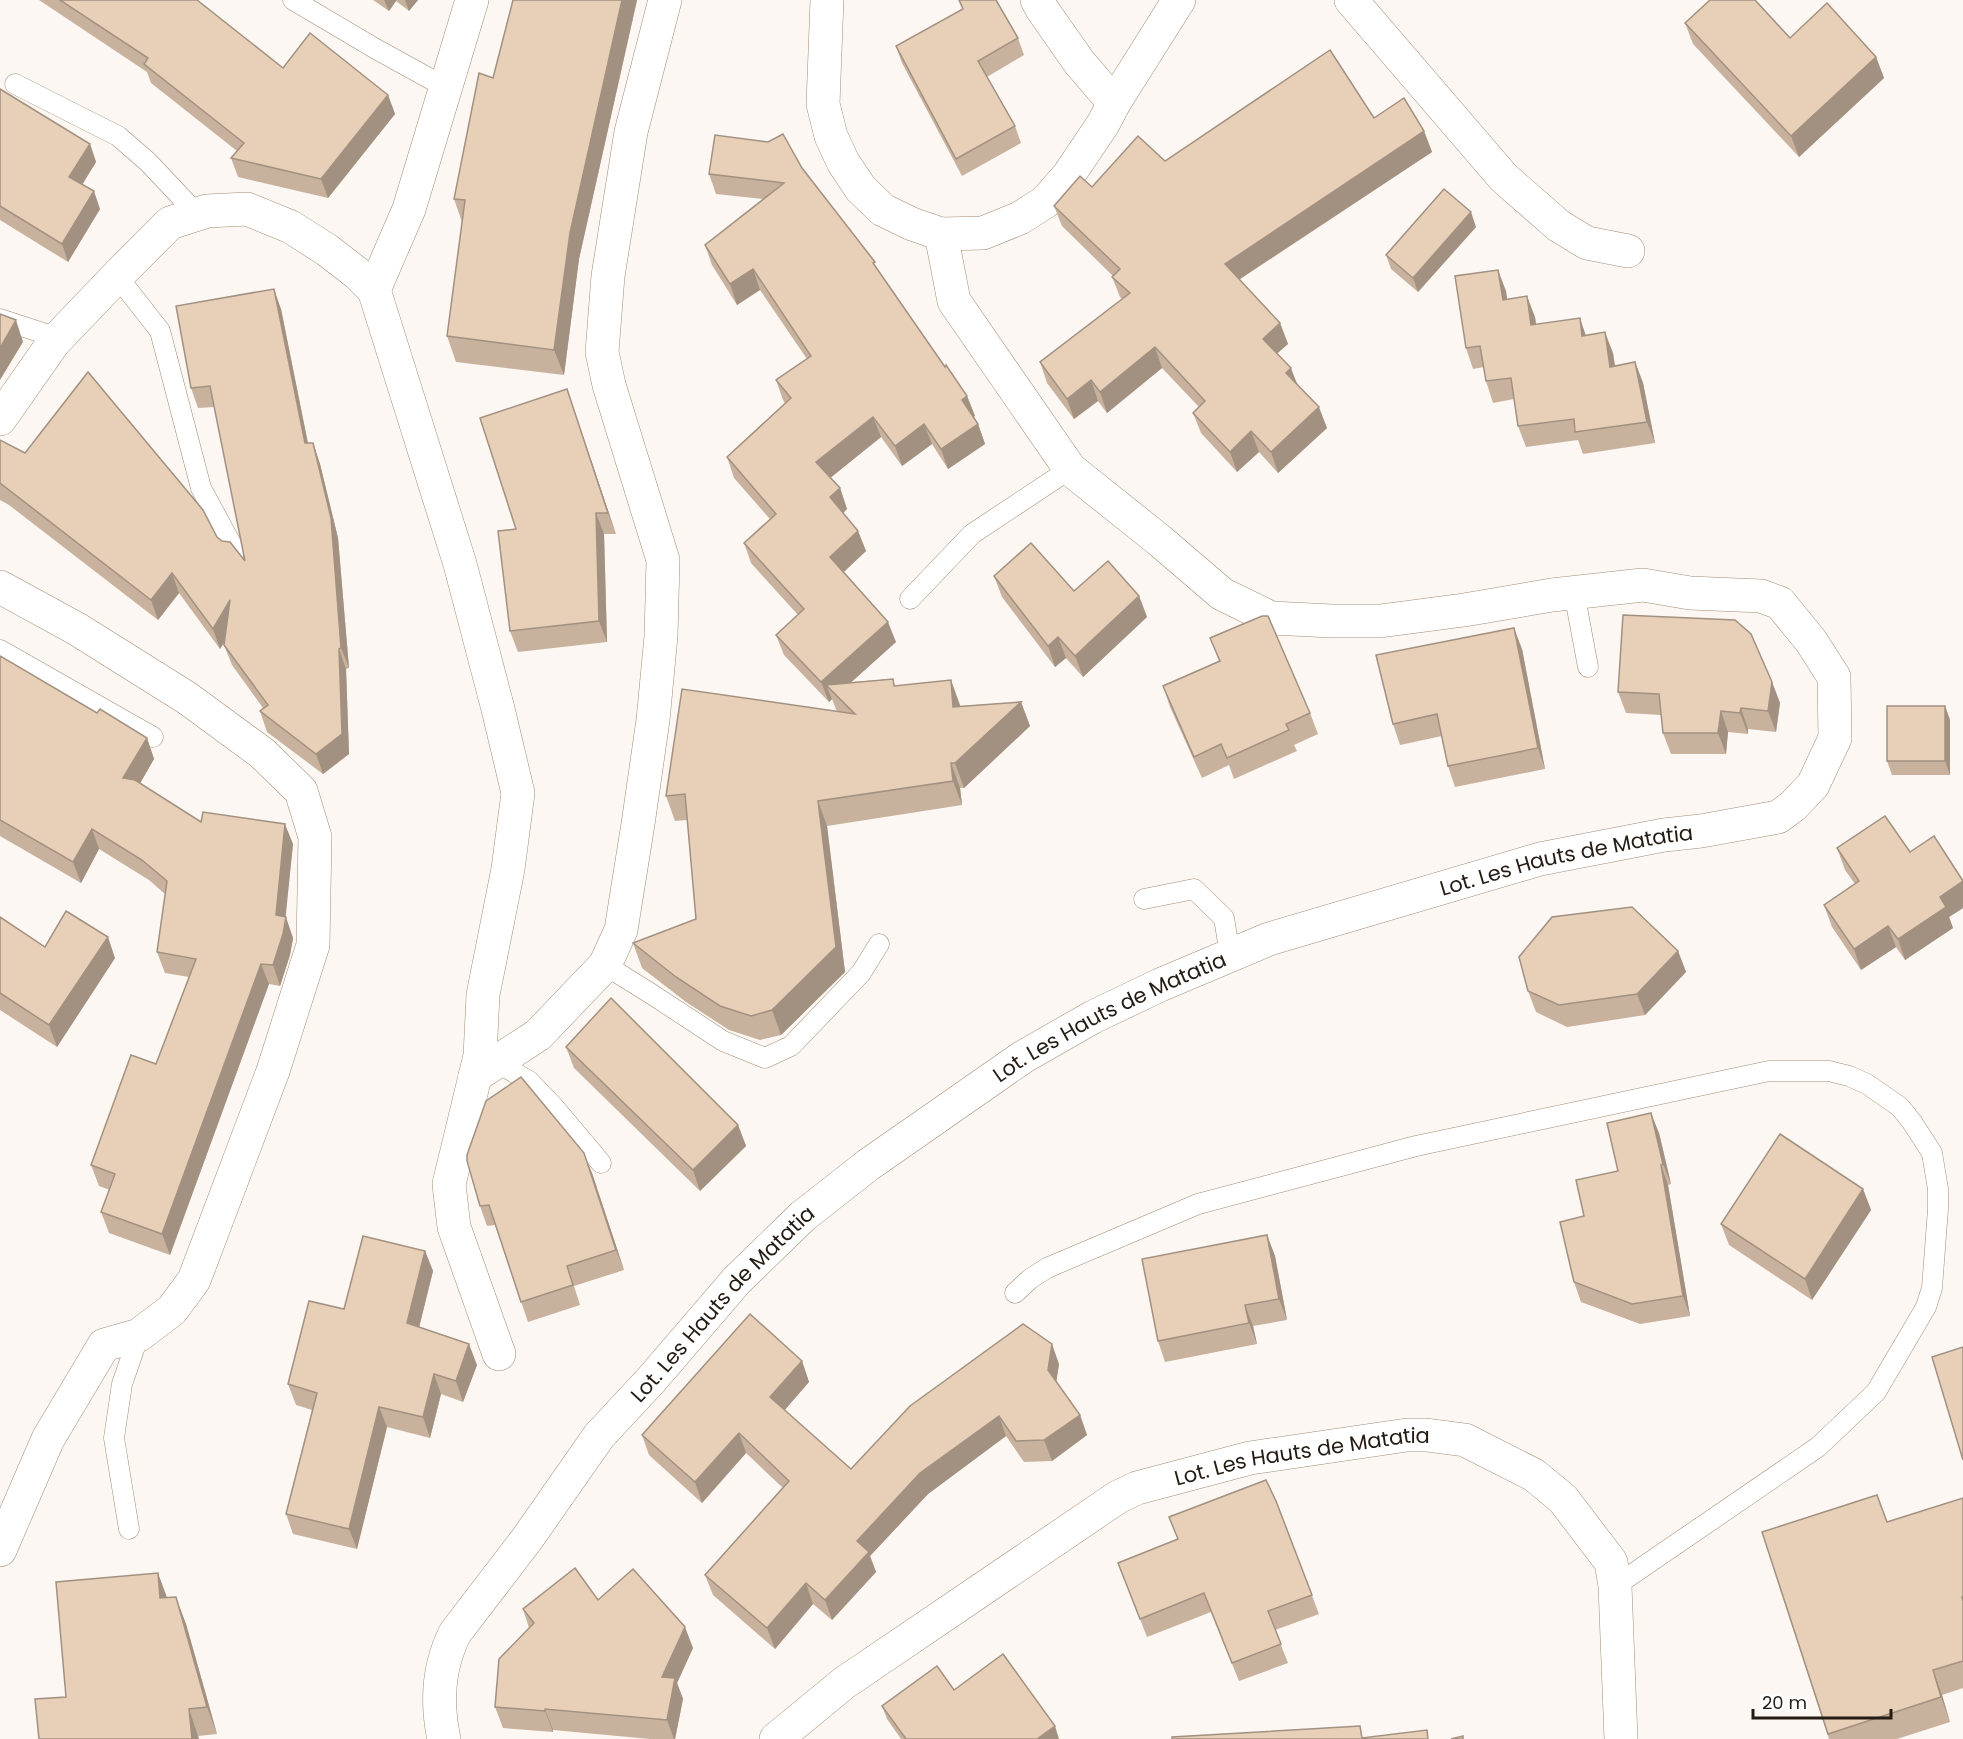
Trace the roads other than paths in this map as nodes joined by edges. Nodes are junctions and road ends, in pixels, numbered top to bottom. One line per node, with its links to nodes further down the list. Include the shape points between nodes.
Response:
1 (293, 0): 9 (lane)
2 (472, 0): 9 (street)
3 (664, 0): 30 (street, via 631,132 608,276 602,352 663,560 661,636 638,824 621,930)
4 (827, 0): 12 (street, via 824,104 831,136 843,162 861,189 883,210)
5 (1037, 0): 10 (street, via 1079,62)
6 (1179, 0): 10 (street)
7 (1351, 0): 13 (street, via 1504,178 1559,226 1587,243)
8 (15, 84): 11 (lane, via 118,136)
9 (445, 87): 15 (street, via 409,209)
10 (1114, 103): 12 (street, via 1068,177 1045,202 984,233)
11 (198, 215): 14 (street, via 170,223); 15 (street, via 247,210 291,227 327,250)
12 (941, 234): 19 (street, Lot. Les Hauts de Matatia, via 954,301)
13 (1628, 251)
14 (117, 276): 17 (street); 20 (lane, via 160,331 201,488)
15 (374, 290): 31 (street, via 460,564 518,793 508,869 483,995 480,1056)
16 (0, 319): 17 (lane)
17 (58, 338): 18 (street)
18 (0, 419)
19 (1070, 469): 22 (street, Lot. Les Hauts de Matatia, via 1222,594 1271,618 1380,621); 23 (lane, via 972,534)
20 (235, 551)
21 (0, 587): 34 (street, via 87,635 187,698 262,753 301,791 315,837 313,945 273,1071 194,1280 172,1310)
22 (1574, 592): 25 (lane); 29 (street, Lot. Les Hauts de Matatia, via 1643,585 1690,594 1761,596 1780,603 1834,677 1835,738 1813,785 1778,817 1540,859 1269,939)
23 (910, 599)
24 (0, 650): 26 (lane)
25 (1588, 667)
26 (153, 737)
27 (1144, 899): 29 (lane, via 1194,889 1224,918)
28 (879, 944): 30 (lane, via 861,973 791,1046 765,1058 723,1041)
29 (1230, 955): 39 (street, Lot. Les Hauts de Matatia, via 1092,1017 1023,1057 948,1107 803,1216 737,1280 599,1436 455,1633 446,1651 441,1679 439,1709)
30 (605, 965): 31 (street, via 538,1035)
31 (485, 1069): 32 (lane, via 529,1081); 35 (street, via 449,1184 454,1227)
32 (601, 1163)
33 (1015, 1293): 38 (lane, via 1047,1268 1198,1203 1416,1146 1769,1071 1829,1071 1867,1084 1900,1107 1932,1154 1938,1209 1932,1288 1926,1307 1876,1392 1833,1434)
34 (138, 1335): 36 (lane, via 122,1384 114,1438); 37 (street, via 104,1345 48,1439)
35 (499, 1354)
36 (129, 1529)
37 (0, 1550)
38 (1615, 1586): 40 (street, Lot. Les Hauts de Matatia, via 1611,1562 1563,1499 1534,1475 1465,1440 1407,1435 1250,1458 1137,1488 1118,1497 844,1683); 41 (street, Lot. Les Hauts de Matatia)
39 (444, 1739)
40 (776, 1739)
41 (1620, 1739)

